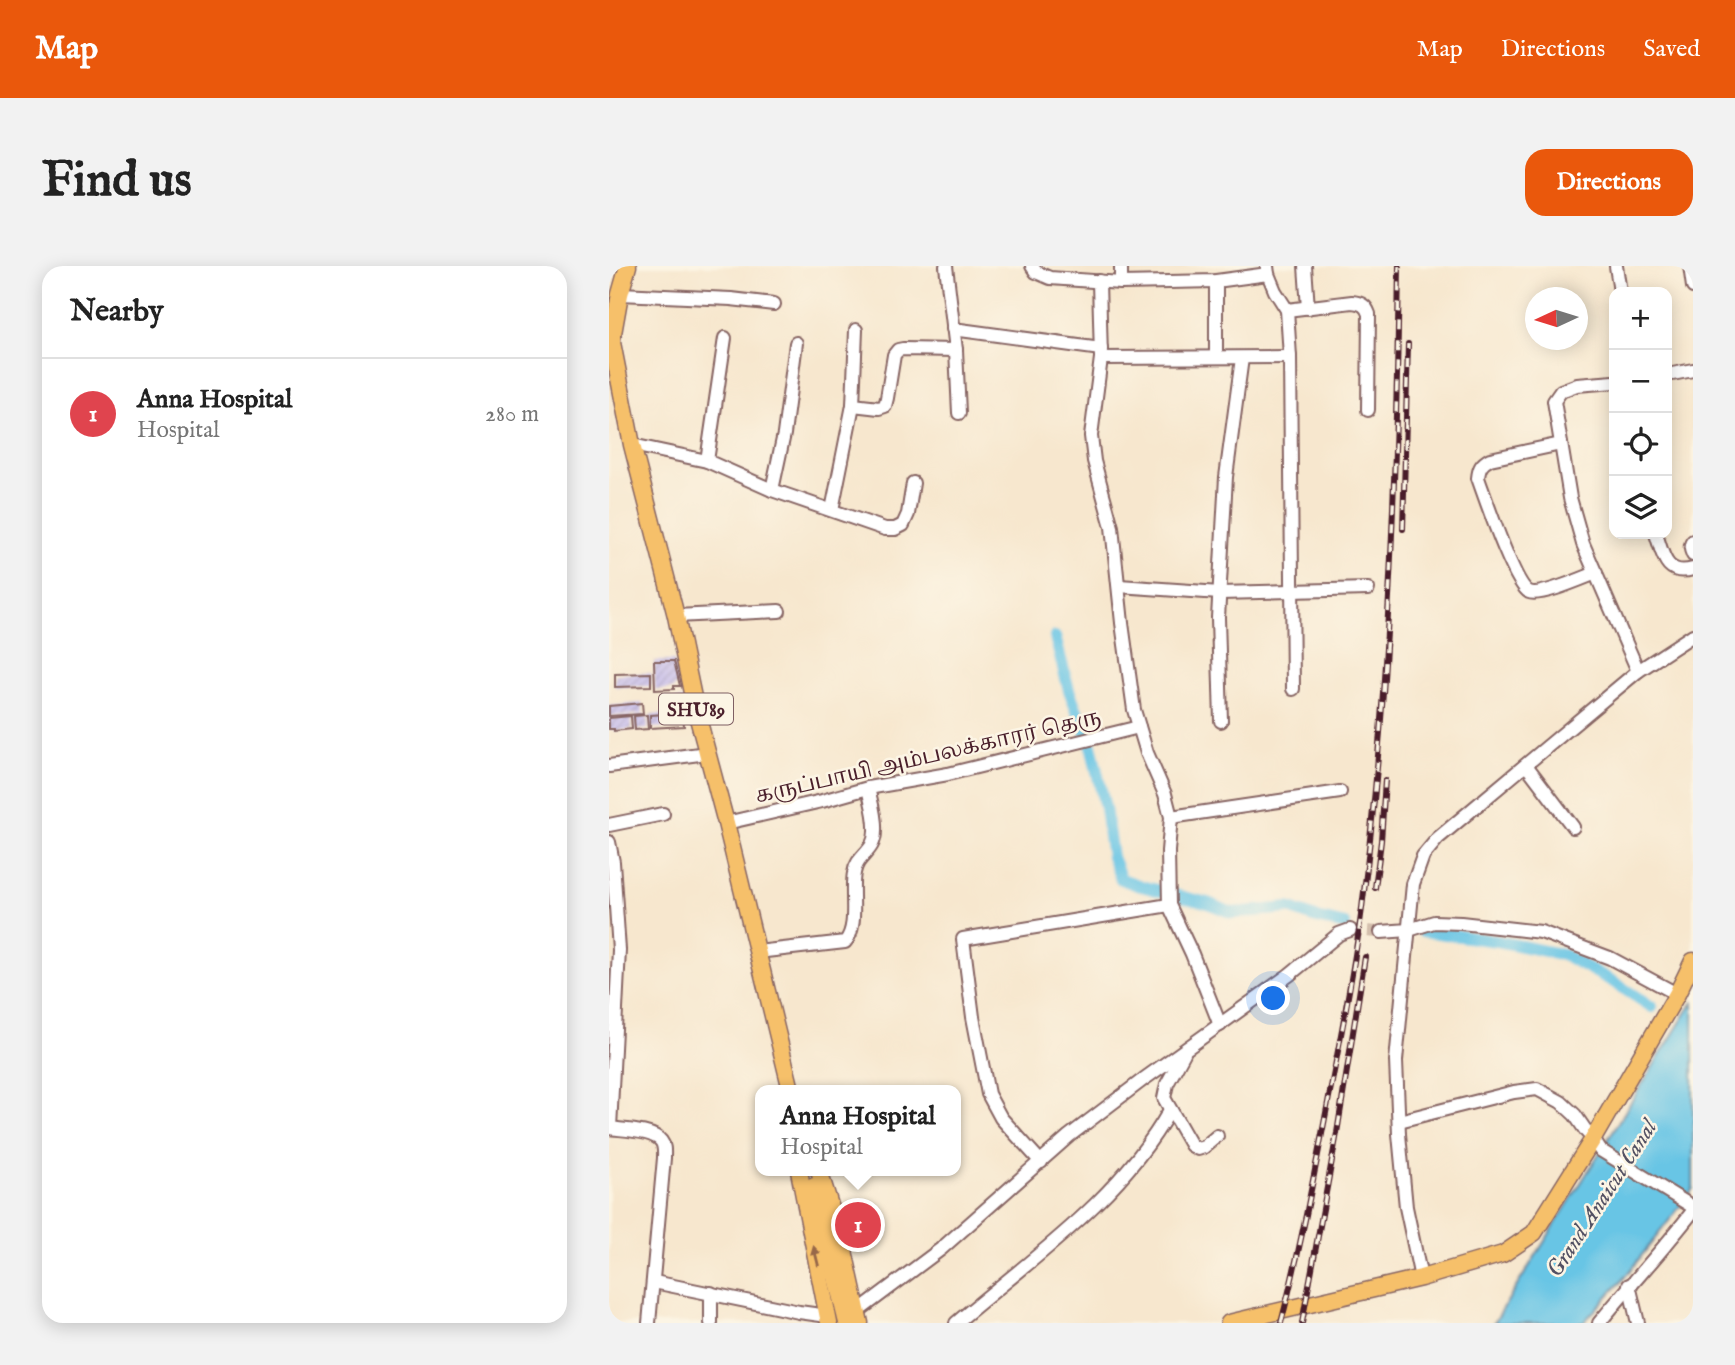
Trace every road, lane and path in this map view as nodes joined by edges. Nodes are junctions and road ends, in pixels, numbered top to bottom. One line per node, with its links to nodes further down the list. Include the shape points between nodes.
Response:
1 (628, 266): 14 (main road)
2 (946, 266): 18 (street)
3 (1032, 266): 9 (street, via 1050,278)
4 (1121, 266): 11 (street)
5 (1305, 266): 16 (street)
6 (1616, 266): 12 (street)
7 (1690, 266): 13 (street)
8 (1267, 270): 10 (street); 17 (street)
9 (1099, 281): 11 (street); 24 (street)
10 (1216, 281): 11 (street); 25 (street)
11 (1121, 283)
12 (1620, 287)
13 (1693, 287)
14 (620, 294): 15 (street); 21 (main road)
15 (774, 304)
16 (1308, 308): 17 (street); 32 (street, via 1352,302 1366,307)
17 (1287, 310): 26 (street)
18 (953, 329): 23 (street); 24 (street)
19 (856, 330): 31 (street)
20 (725, 338): 36 (street)
21 (610, 339): 35 (main road, SHU89)
22 (796, 342): 38 (street)
23 (956, 350): 31 (street, via 898,350 885,406); 33 (street)
24 (1101, 354): 25 (street); 45 (street, via 1091,436 1112,527)
25 (1216, 357): 27 (street)
26 (1290, 357): 27 (street); 47 (street)
27 (1242, 358): 48 (street, via 1226,477)
28 (1693, 370): 29 (street)
29 (1672, 374)
30 (1609, 382): 34 (street, via 1561,391 1554,401)
31 (853, 405): 39 (street)
32 (1367, 410)
33 (959, 413)
34 (1561, 444): 44 (street, via 1573,509); 44 (street, via 1490,459 1482,463 1478,478 1516,574 1529,592 1540,593)
35 (632, 445): 36 (street); 50 (main road, SHU89)
36 (707, 461): 38 (street)
37 (913, 483): 39 (street, via 908,514 895,529)
38 (772, 490): 39 (street)
39 (832, 510)
40 (1657, 539): 43 (street, via 1672,569)
41 (1693, 541): 42 (street)
42 (1693, 555)
43 (1693, 569)
44 (1596, 573): 52 (street)
45 (1119, 586): 48 (street); 55 (street, via 1133,710)
46 (1368, 589): 47 (street)
47 (1292, 592): 48 (street); 53 (street)
48 (1220, 593): 54 (street)
49 (779, 611): 50 (street)
50 (677, 616): 56 (main road, SHU89)
51 (1693, 635): 52 (street)
52 (1638, 671): 57 (street)
53 (1293, 689)
54 (1221, 721)
55 (1139, 727): 59 (street, கருப்பாயி அம்பலக்காரர் தெரு, via 948,774); 62 (street)
56 (707, 753): 58 (street); 63 (main road, SHU89)
57 (1526, 765): 65 (street); 69 (street, via 1438,838 1423,856 1413,884)
58 (609, 766)
59 (868, 788): 63 (street, கருப்பாயி அம்பலக்காரர் தெரு); 71 (street, via 876,833 854,873 851,936 845,942)
60 (1340, 792): 62 (street)
61 (663, 814): 64 (street)
62 (1171, 817): 67 (street)
63 (726, 823): 71 (main road, SHU89)
64 (609, 825)
65 (1573, 827)
66 (609, 842): 79 (street, via 619,950)
67 (1169, 905): 74 (street); 82 (street, via 963,939 988,1094 1001,1118)
68 (1350, 930): 74 (street, via 1339,933)
69 (1409, 930): 70 (street); 73 (street, via 1434,922 1541,932 1610,958); 78 (street, via 1396,1061)
70 (1381, 932)
71 (757, 952): 76 (main road, SHU89)
72 (1693, 961): 73 (main road)
73 (1677, 994): 81 (main road)
74 (1220, 1025): 75 (street)
75 (1186, 1049): 77 (street, via 1167,1084 1164,1098); 82 (street)
76 (790, 1085)
77 (1170, 1110): 80 (street, via 1198,1149); 95 (street, via 1103,1198)
78 (1399, 1121): 81 (street, via 1537,1089 1575,1115); 87 (street, via 1406,1207)
79 (609, 1128): 88 (street, via 652,1134 664,1146)
80 (1217, 1136)
81 (1596, 1144): 86 (street); 87 (main road, via 1534,1233 1503,1254)
82 (1041, 1162): 92 (street)
83 (800, 1176): 91 (main road, one-way to 83)
84 (812, 1176): 92 (main road)
85 (821, 1176): 92 (main road, via 843,1247)
86 (1691, 1207): 89 (street, via 1672,1239)
87 (1421, 1278): 96 (main road)
88 (654, 1282): 90 (street); 93 (street)
89 (1629, 1285): 97 (street); 98 (street)
90 (711, 1293): 91 (street); 94 (street)
91 (828, 1320)
92 (855, 1320)
93 (649, 1323)
94 (711, 1323)
95 (956, 1323)
96 (1230, 1323)
97 (1599, 1323)
98 (1638, 1323)

